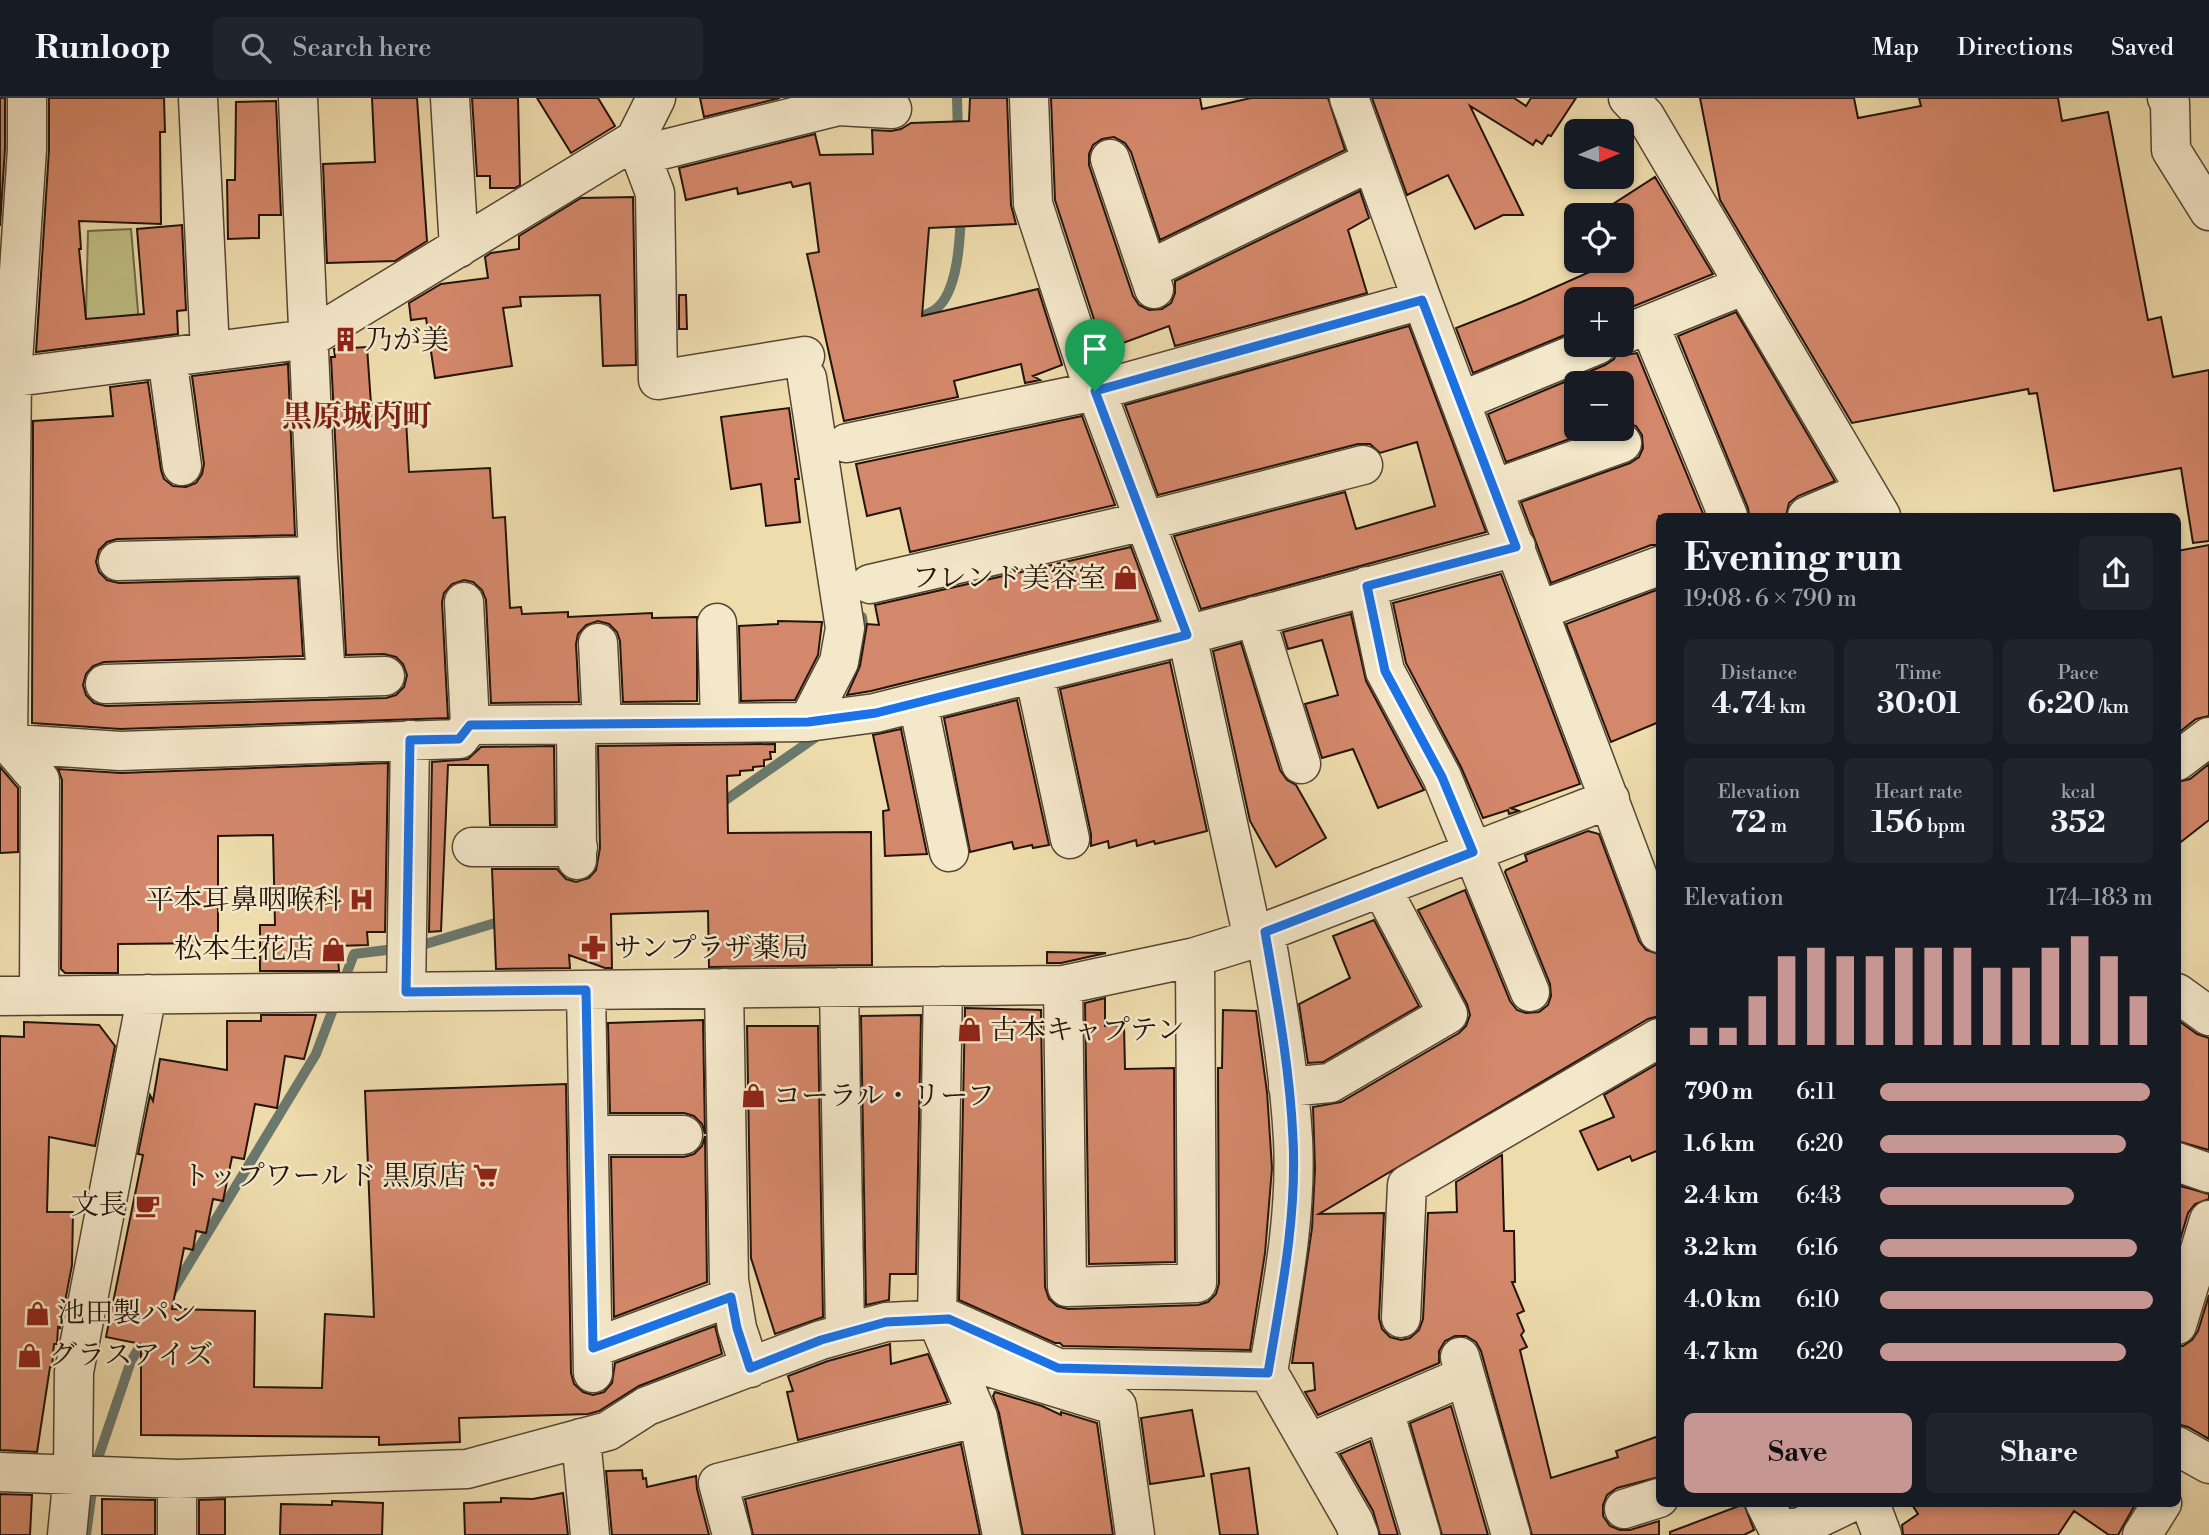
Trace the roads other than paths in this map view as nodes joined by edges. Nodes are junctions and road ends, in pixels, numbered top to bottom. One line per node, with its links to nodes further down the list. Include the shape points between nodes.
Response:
1 (27, 98): 23 (street, via 27,149)
2 (198, 98): 20 (street)
3 (298, 98): 19 (street)
4 (450, 98): 15 (street)
5 (656, 98): 11 (street)
6 (1029, 98): 24 (street, via 1033,204)
7 (1349, 98): 13 (street)
8 (1628, 98): 16 (street, via 1645,116)
9 (2166, 98): 14 (street, via 2170,103 2171,150)
10 (892, 109): 11 (street, via 838,106)
11 (638, 148): 15 (street); 52 (street, via 655,193 659,380 806,367 845,628)
12 (1110, 159): 13 (street, via 1151,280)
13 (1372, 161): 17 (street)
14 (2209, 211)
15 (459, 248): 19 (street)
16 (1745, 285): 18 (street); 31 (street)
17 (1422, 300): 24 (street); 25 (street)
18 (1636, 329): 32 (street)
19 (308, 339): 20 (street); 36 (street)
20 (210, 351): 21 (street)
21 (167, 357): 23 (street); 29 (street)
22 (1568, 357): 25 (street)
23 (6, 378): 58 (street)
24 (1095, 391): 26 (street); 34 (street)
25 (1461, 401): 30 (street)
26 (847, 443)
27 (1622, 443): 30 (street)
28 (1363, 465): 34 (street)
29 (182, 466)
30 (1494, 489): 35 (street)
31 (1873, 504): 33 (street)
32 (1727, 513)
33 (1824, 513)
34 (1145, 521): 39 (street); 45 (street)
35 (1516, 547): 40 (street); 42 (street)
36 (318, 556): 37 (street); 49 (street)
37 (118, 561)
38 (1656, 567): 42 (street)
39 (870, 583)
40 (1367, 586): 43 (street); 65 (street, via 1385,671 1442,777)
41 (464, 602): 55 (street)
42 (1540, 610): 61 (street)
43 (1255, 616): 45 (street); 60 (street)
44 (717, 624): 53 (street)
45 (1187, 635): 47 (street); 69 (street)
46 (598, 643): 54 (street)
47 (1034, 673): 51 (street); 62 (street)
48 (385, 676): 49 (street)
49 (326, 678): 50 (street)
50 (105, 684)
51 (918, 703): 52 (street); 64 (street)
52 (822, 720): 53 (street)
53 (720, 722): 54 (street)
54 (589, 723): 55 (street); 63 (street, via 577,854)
55 (470, 725): 57 (street, via 459,739)
56 (2209, 737): 59 (street)
57 (410, 740): 58 (street, via 120,751); 71 (street)
58 (4, 743): 80 (street, via 40,780)
59 (2181, 758)
60 (1301, 764)
61 (1610, 799): 65 (street); 66 (street)
62 (1070, 839)
63 (472, 847)
64 (949, 852)
65 (1473, 852): 67 (street); 77 (street)
66 (1648, 869): 68 (street)
67 (1381, 887): 69 (street); 84 (street, via 1448,1014 1329,1083)
68 (1656, 916)
69 (1259, 935): 70 (street); 84 (street, via 1283,1033)
70 (1195, 957): 72 (street); 72 (street, via 1197,1283 1068,1287)
71 (406, 966): 76 (street); 78 (street, via 364,992)
72 (1063, 985): 73 (street)
73 (943, 986): 74 (street); 93 (street)
74 (839, 987): 75 (street); 94 (street)
75 (724, 988): 76 (street); 90 (street)
76 (586, 990): 85 (street)
77 (1530, 992)
78 (147, 994): 80 (street); 103 (street, via 74,1372)
79 (0, 996): 80 (street)
80 (39, 996)
81 (2181, 996): 82 (street)
82 (2209, 1016)
83 (1656, 1040): 92 (street, via 1407,1185)
84 (1288, 1087): 97 (street, via 1293,1139 1289,1240)
85 (589, 1135): 86 (street); 90 (street, via 593,1361)
86 (683, 1135)
87 (2181, 1163): 88 (street)
88 (2209, 1173)
89 (2209, 1220): 91 (street)
90 (731, 1297): 96 (street)
91 (2181, 1312)
92 (1401, 1318)
93 (937, 1320): 94 (street, via 886,1322); 95 (street); 97 (street, via 949,1319 1058,1368)
94 (845, 1333): 96 (street)
95 (953, 1356): 99 (street); 114 (street, via 1117,1406)
96 (750, 1368): 100 (street, via 648,1406 608,1431)
97 (1268, 1373): 101 (street)
98 (1384, 1410): 101 (street); 116 (street); 117 (street, via 1462,1366)
99 (978, 1417): 112 (street, via 718,1483); 113 (street)
100 (581, 1438): 104 (street, via 467,1469); 111 (street)
101 (1309, 1443): 115 (street)
102 (0, 1472): 103 (street)
103 (86, 1475): 104 (street); 109 (street)
104 (177, 1479): 110 (street)
105 (1767, 1507): 106 (street, via 1776,1525 1796,1528)
106 (1841, 1507)
107 (1872, 1507): 118 (street)
108 (2160, 1507): 119 (street)
109 (67, 1535)
110 (177, 1535)
111 (590, 1535)
112 (732, 1535)
113 (1002, 1535)
114 (1135, 1535)
115 (1359, 1535)
116 (1421, 1535)
117 (1511, 1535)
118 (1882, 1535)
119 (2142, 1535)

